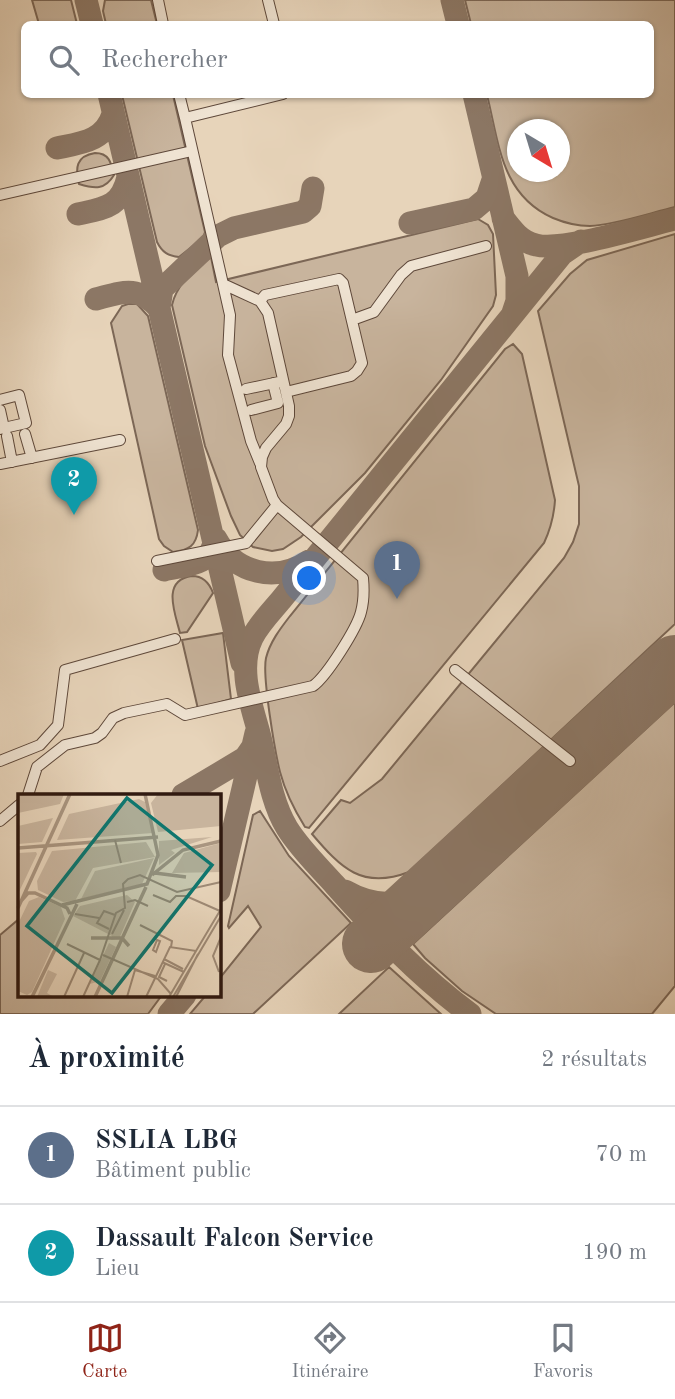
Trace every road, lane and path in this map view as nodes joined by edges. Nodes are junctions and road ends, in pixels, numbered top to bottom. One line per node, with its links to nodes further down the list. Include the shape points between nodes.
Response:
1 (158, 0): 3 (lane)
2 (268, 0): 4 (lane)
3 (162, 21)
4 (273, 21)
5 (180, 98): 7 (lane)
6 (267, 98): 7 (lane)
7 (185, 118): 8 (lane)
8 (192, 151): 9 (lane); 11 (lane)
9 (0, 195)
10 (486, 246): 13 (lane, via 411,266 374,312)
11 (223, 284): 12 (lane); 25 (lane, via 230,314 228,355)
12 (260, 301): 13 (lane, via 265,295 339,279); 14 (lane, via 268,313)
13 (352, 320): 14 (lane, via 362,363 357,371 351,376)
14 (281, 385): 15 (lane); 18 (lane, via 278,403); 25 (lane, via 289,416 266,448)
15 (246, 389)
16 (0, 400): 19 (lane, via 19,395 26,423)
17 (0, 410): 19 (lane)
18 (251, 410)
19 (4, 431): 23 (lane)
20 (25, 434): 22 (lane)
21 (120, 440): 22 (lane)
22 (32, 458): 23 (lane)
23 (12, 462): 24 (lane)
24 (0, 464)
25 (261, 467): 26 (lane)
26 (277, 505): 27 (lane, via 246,543); 32 (lane, via 363,578 358,621 321,680 313,686 185,715 167,704 124,713 95,738 65,745 37,766)
27 (157, 561)
28 (175, 639): 30 (lane, via 65,670 58,725 40,745)
29 (455, 670): 31 (lane)
30 (0, 761)
31 (570, 761)
32 (28, 794)
33 (18, 806): 34 (lane)
34 (0, 821)

